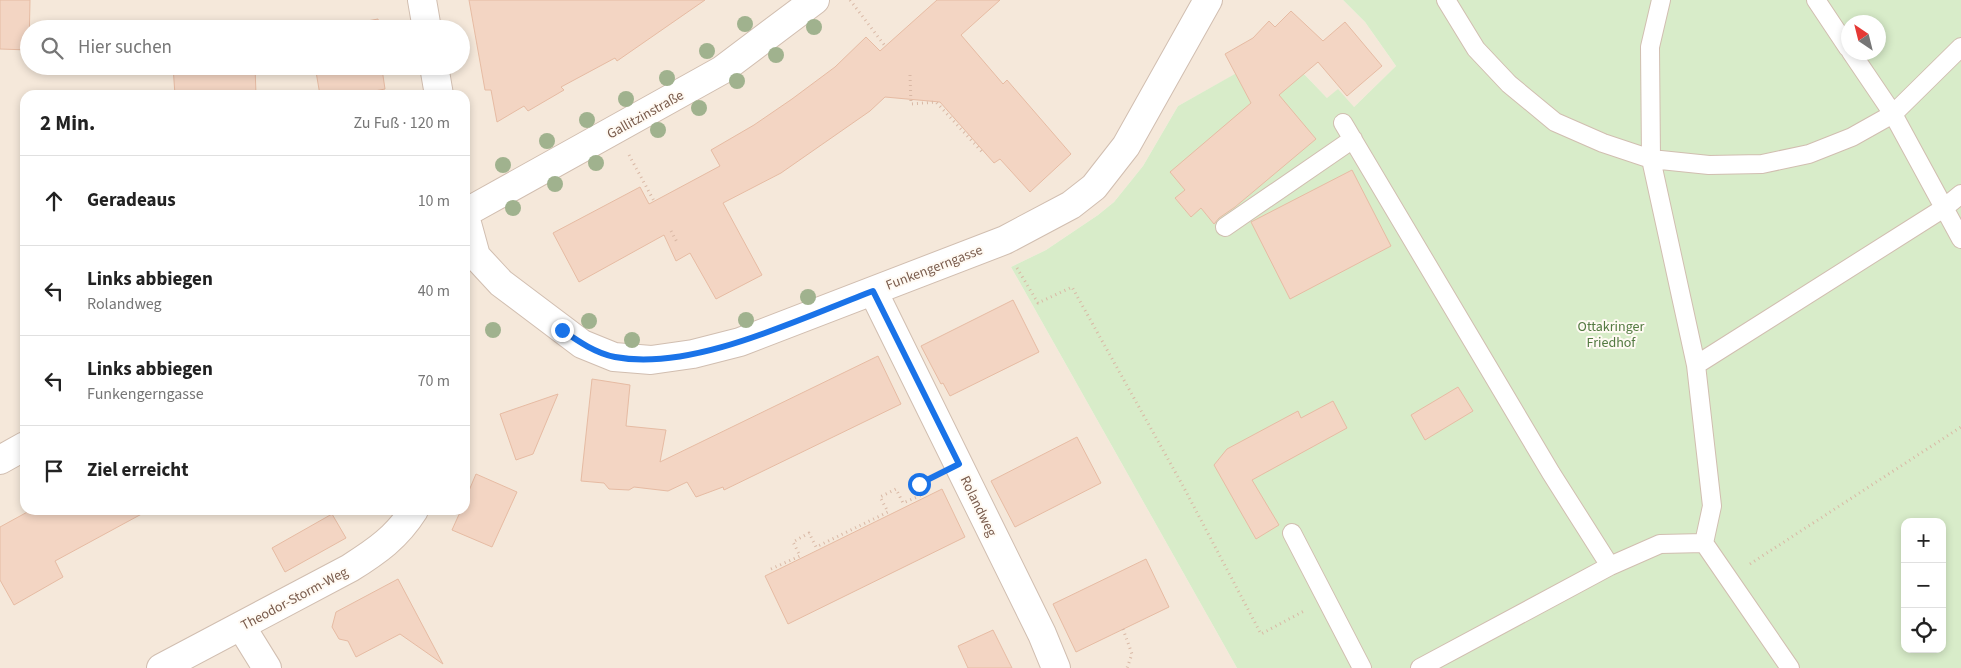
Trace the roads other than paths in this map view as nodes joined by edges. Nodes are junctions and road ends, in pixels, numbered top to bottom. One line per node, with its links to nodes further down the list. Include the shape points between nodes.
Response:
1 (422, 0): 7 (street)
2 (815, 0): 19 (street, Gallitzinstraße, via 722,70)
3 (1208, 0): 23 (street, Funkengerngasse, via 1126,146 1094,187 1071,205 1005,240)
4 (1446, 0): 16 (lane, via 1476,49 1509,84 1555,122 1603,144)
5 (1661, 0): 16 (lane, via 1650,47)
6 (1816, 0): 8 (lane)
7 (425, 20)
8 (1841, 38)
9 (1961, 47): 13 (lane)
10 (1856, 60): 13 (lane)
11 (436, 75): 12 (street)
12 (438, 90)
13 (1893, 114): 16 (lane, via 1852,137 1809,154 1762,164 1709,165); 18 (lane)
14 (1343, 123): 15 (lane)
15 (1352, 139): 20 (lane); 30 (lane, via 1546,465)
16 (1651, 160): 24 (lane)
17 (1961, 194): 18 (lane)
18 (1944, 208): 22 (lane); 24 (lane)
19 (470, 212)
20 (1225, 227)
21 (470, 234): 23 (street, Funkengerngasse, via 476,256 502,283 582,344 614,357 651,360 693,354 740,342)
22 (1961, 239)
23 (873, 291): 34 (street, Rolandweg)
24 (1696, 365): 29 (lane, via 1712,506)
25 (20, 449): 26 (street)
26 (0, 460)
27 (411, 515): 31 (street, Theodor-Storm-Weg, via 380,549)
28 (1292, 533): 35 (lane)
29 (1704, 543): 30 (lane, via 1660,544); 37 (lane)
30 (1610, 566): 36 (lane)
31 (241, 626): 32 (street, Theodor-Storm-Weg); 33 (street)
32 (160, 668)
33 (267, 668)
34 (1056, 668)
35 (1362, 668)
36 (1420, 668)
37 (1790, 668)

